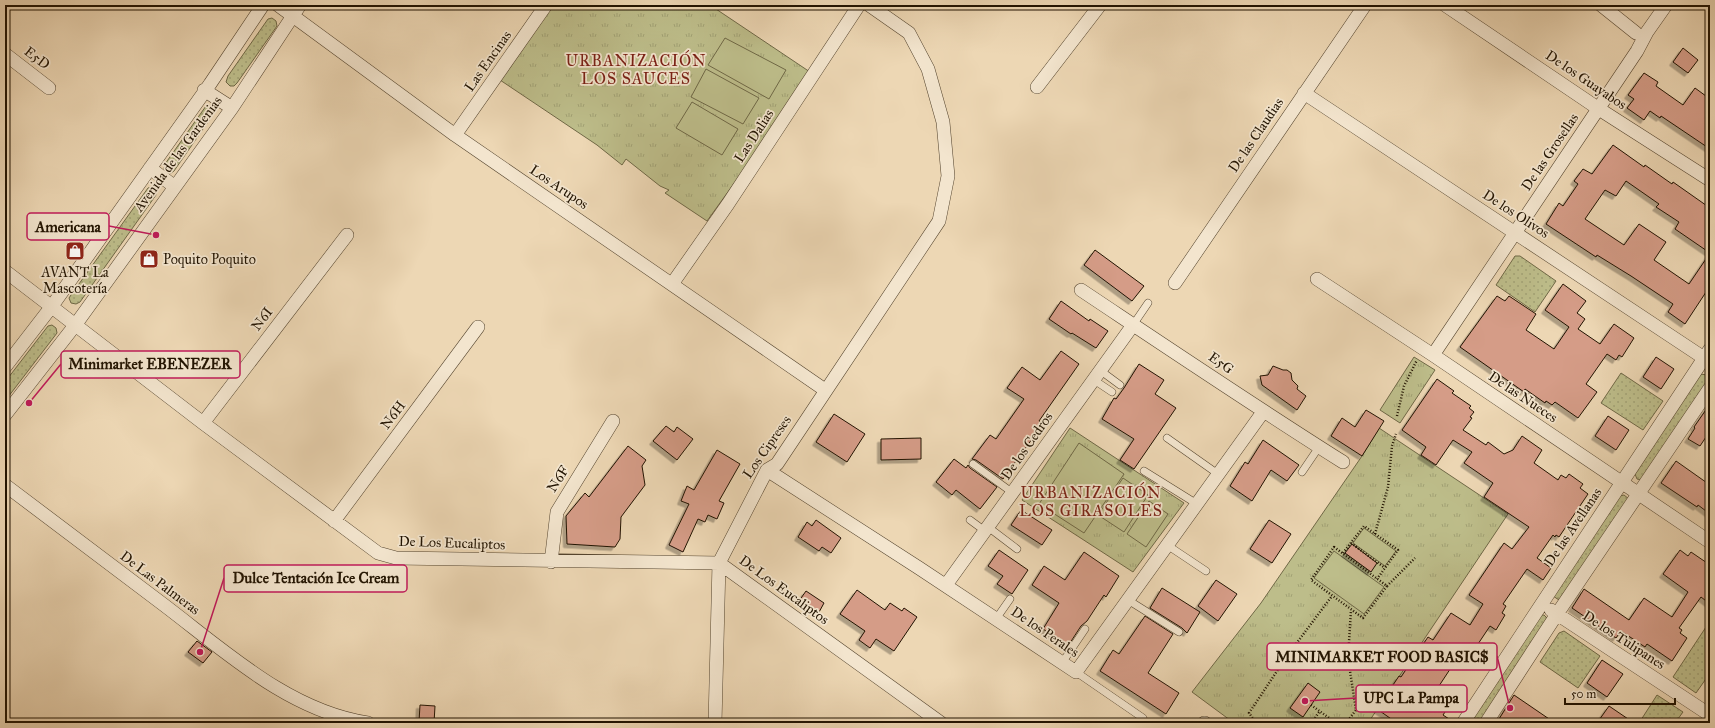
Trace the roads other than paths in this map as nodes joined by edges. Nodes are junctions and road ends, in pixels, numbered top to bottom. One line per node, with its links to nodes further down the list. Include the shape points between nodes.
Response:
1 (263, 5): 17 (street, Avenida de las Gardenias)
2 (278, 5): 12 (street, Los Arupos)
3 (300, 5): 12 (street, Avenida de las Gardenias)
4 (546, 5): 21 (street, Las Encinas)
5 (860, 5): 30 (street, Las Dalias)
6 (869, 5): 43 (street, Los Cipreses, via 909,33 928,69 943,122 948,176 939,221)
7 (1100, 5): 15 (street)
8 (1365, 5): 18 (street, De las Claudias)
9 (1444, 5): 20 (street, De los Guayabos)
10 (1601, 5): 13 (street)
11 (1666, 5): 20 (street, De las Grosellas)
12 (292, 16): 19 (street, Avenida de las Gardenias); 21 (street, Los Arupos)
13 (1636, 33)
14 (5, 54): 16 (street, E5D)
15 (1037, 87)
16 (49, 88)
17 (204, 90): 19 (street); 22 (street, Avenida de las Gardenias)
18 (1304, 93): 25 (street, De los Olivos); 29 (street, De las Claudias)
19 (232, 108): 24 (street, Avenida de las Gardenias)
20 (1599, 108): 23 (street, De los Guayabos); 25 (street, De las Grosellas)
21 (455, 135): 30 (street, Los Arupos)
22 (150, 168): 24 (street); 33 (street, Avenida de las Gardenias)
23 (1710, 180)
24 (175, 187): 34 (street, Avenida de las Gardenias)
25 (1515, 232): 37 (street, De las Grosellas); 38 (street, De los Olivos)
26 (347, 234): 48 (street, N6I)
27 (5, 271): 33 (street, De Los Eucaliptos)
28 (1318, 279): 37 (street, De las Nueces)
29 (1175, 283)
30 (672, 284): 43 (street, Los Arupos)
31 (1081, 290): 35 (street, E5G)
32 (1148, 303): 35 (lane)
33 (52, 306): 34 (street, De Los Eucaliptos); 39 (street, Avenida de las Gardenias)
34 (76, 324): 46 (street, Avenida de las Gardenias); 48 (street, De Los Eucaliptos)
35 (1133, 325): 40 (street, De los Cedros); 45 (street, E5G)
36 (478, 327): 63 (street, N6H)
37 (1428, 352): 58 (street, De las Nueces)
38 (1708, 356): 58 (street, De las Avellanas)
39 (5, 367)
40 (1097, 376): 41 (lane); 44 (lane); 59 (street, De los Cedros)
41 (1120, 385)
42 (1710, 388): 60 (street)
43 (825, 390): 53 (street, Los Cipreses, via 777,464)
44 (1112, 392)
45 (1263, 412): 50 (street, E5G); 56 (street, De los Perales)
46 (5, 415)
47 (613, 421): 68 (street, N6F, via 558,512)
48 (203, 423): 63 (street, De Los Eucaliptos)
49 (1167, 438): 56 (lane)
50 (1319, 447): 51 (street, E5G); 55 (lane)
51 (1343, 462)
52 (973, 464): 59 (lane)
53 (767, 470): 69 (street, Los Cipreses); 71 (street, De los Perales)
54 (1144, 471): 61 (lane)
55 (1302, 472)
56 (1218, 474): 61 (street, De los Perales)
57 (5, 484): 83 (street, De Las Palmeras, via 261,679 314,708)
58 (1622, 484): 60 (street, De las Nueces); 74 (street, De las Avellanas)
59 (1013, 493): 64 (street, De los Cedros)
60 (1638, 495): 65 (street, De las Nueces); 75 (street)
61 (1197, 504): 66 (street, De los Perales)
62 (970, 520): 64 (lane)
63 (334, 521): 68 (street, De Los Eucaliptos, via 386,557)
64 (987, 529): 67 (lane); 71 (street, De los Cedros)
65 (1710, 542)
66 (1167, 545): 70 (lane); 73 (street, De los Perales)
67 (1017, 549)
68 (551, 562): 69 (street, De Los Eucaliptos)
69 (719, 563): 84 (street, Los Cipreses); 85 (street, De Los Eucaliptos)
70 (1206, 571)
71 (946, 585): 76 (street, De los Perales)
72 (1010, 599): 76 (lane)
73 (1128, 600): 78 (lane); 80 (street, De los Perales)
74 (1541, 604): 75 (street, De los Tulipanes); 86 (street, De las Avellanas)
75 (1556, 614): 81 (street, De los Tulipanes); 87 (street)
76 (996, 619): 79 (street, De los Perales)
77 (1086, 629): 79 (lane)
78 (1179, 632)
79 (1062, 663): 80 (street, De los Perales)
80 (1076, 672): 82 (lane)
81 (1710, 715)
82 (1143, 718)
83 (368, 723)
84 (715, 723)
85 (941, 723)
86 (1463, 723)
87 (1486, 723)

